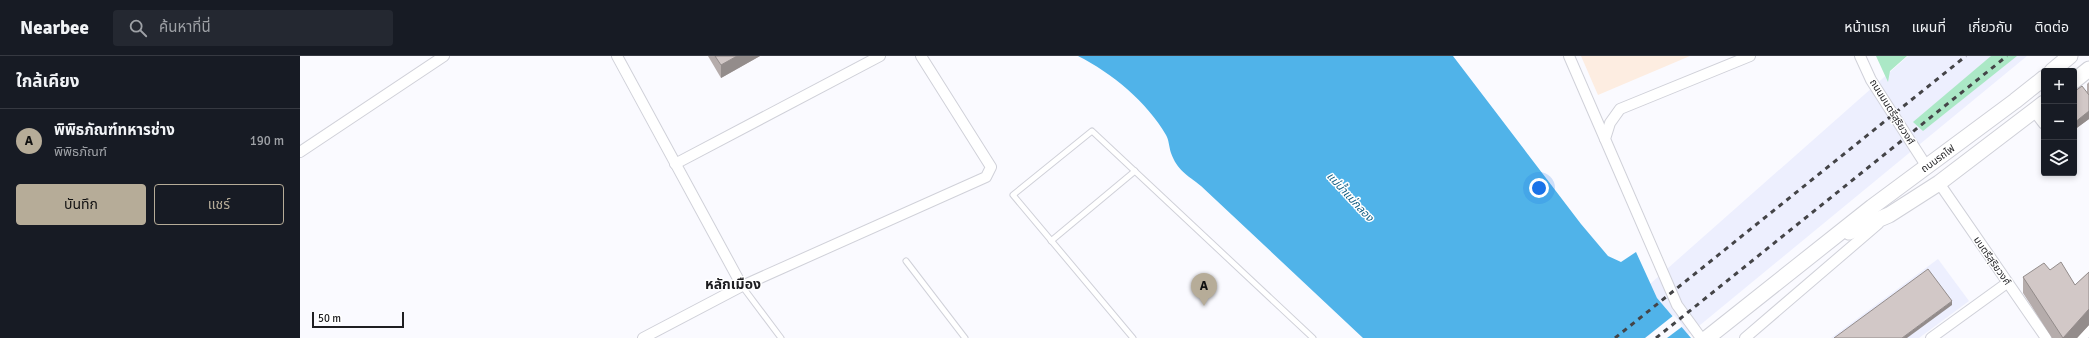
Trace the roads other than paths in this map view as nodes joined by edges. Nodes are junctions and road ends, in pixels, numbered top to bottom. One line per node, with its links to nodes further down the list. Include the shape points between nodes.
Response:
1 (444, 56): 15 (street)
2 (617, 56): 16 (street)
3 (880, 56): 16 (street)
4 (921, 56): 25 (street, via 991,167 986,177)
5 (1569, 56): 14 (street)
6 (1750, 56): 14 (street, via 1620,109 1610,123)
7 (1860, 56): 17 (street, ถนนมนตรีสุริยวงศ์, via 1867,72)
8 (2070, 56): 9 (main road)
9 (2056, 68)
10 (2089, 69): 11 (main road)
11 (2077, 79)
12 (2041, 80): 17 (main road, ถนนรถไฟ)
13 (2039, 107): 19 (main road, ถนนรถไฟ)
14 (1605, 138): 32 (street, via 1677,305)
15 (300, 152)
16 (676, 164): 25 (street)
17 (1927, 167): 21 (main road, ถนนรถไฟ, via 1872,206)
18 (1135, 171): 22 (lane); 22 (lane, via 1092,131 1013,195); 31 (lane)
19 (1939, 183): 20 (main road, ถนนรถไฟ); 24 (street, มนตรีสุริยวงศ์)
20 (1889, 215): 21 (main road, ถนนรถไฟ); 34 (street)
21 (1831, 240): 33 (main road, ถนนรถไฟ)
22 (1051, 241): 30 (lane)
23 (906, 261): 29 (lane)
24 (2007, 282): 35 (street); 36 (street, มนตรีสุริยวงศ์)
25 (742, 286): 27 (street); 28 (lane)
26 (2089, 330): 37 (street)
27 (643, 338)
28 (781, 338)
29 (965, 338)
30 (1133, 338)
31 (1313, 338)
32 (1701, 338)
33 (1707, 338)
34 (1745, 338)
35 (1931, 338)
36 (2046, 338)
37 (2081, 338)

